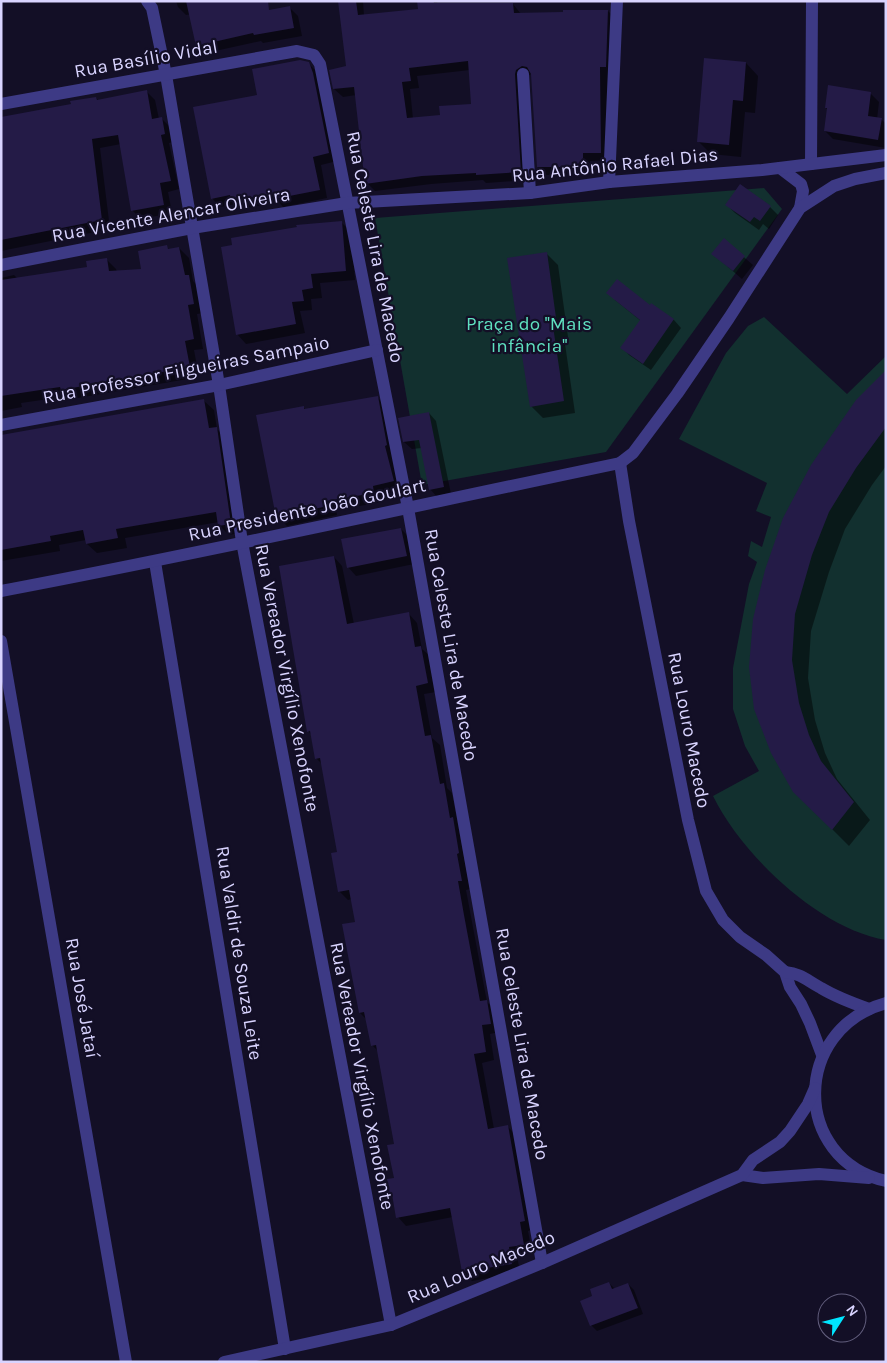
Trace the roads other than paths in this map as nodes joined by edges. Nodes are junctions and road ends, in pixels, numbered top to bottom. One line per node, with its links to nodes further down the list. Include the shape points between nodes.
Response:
1 (617, 1): 12 (street)
2 (812, 1): 9 (street)
3 (149, 4): 6 (street, Rua Vereador Virgílio Xenofonte)
4 (297, 51): 6 (street, Rua Basílio Vidal); 14 (street, Rua Celeste Lira de Macedo, via 314,55 320,64)
5 (523, 74): 13 (street)
6 (166, 75): 7 (street, Rua Basílio Vidal); 16 (street, Rua Vereador Virgílio Xenofonte)
7 (1, 104)
8 (886, 155): 9 (street, Rua Antônio Rafael Dias)
9 (811, 164): 10 (street, Rua Antônio Rafael Dias)
10 (780, 168): 12 (street, Rua Antônio Rafael Dias); 15 (street, via 801,184)
11 (886, 173): 15 (street, via 834,186)
12 (609, 182): 13 (street, Rua Antônio Rafael Dias)
13 (530, 193): 14 (street, Rua Antônio Rafael Dias)
14 (348, 203): 16 (street, Rua Vicente Alencar Oliveira); 18 (street, Rua Celeste Lira de Macedo)
15 (800, 208): 21 (street, via 677,394 633,454)
16 (192, 228): 17 (street, Rua Vicente Alencar Oliveira); 19 (street, Rua Vereador Virgílio Xenofonte)
17 (1, 265)
18 (377, 350): 19 (street, Rua Professor Filgueiras Sampaio); 22 (street, Rua Celeste Lira de Macedo)
19 (219, 385): 20 (street, Rua Professor Filgueiras Sampaio); 23 (street, Rua Vereador Virgílio Xenofonte)
20 (1, 425)
21 (620, 463): 22 (street, Rua Presidente João Goulart); 27 (street, Rua Louro Macedo, via 628,522 688,820 706,891 723,920)
22 (408, 508): 23 (street, Rua Presidente João Goulart); 34 (street, Rua Celeste Lira de Macedo)
23 (242, 542): 24 (street, Rua Presidente João Goulart); 35 (street, Rua Vereador Virgílio Xenofonte)
24 (155, 562): 25 (street, Rua Presidente João Goulart); 36 (street, Rua Valdir de Souza Leite)
25 (1, 591)
26 (1, 641): 37 (street, Rua José Jataí)
27 (785, 972): 29 (street, Rua Louro Macedo, via 798,974 820,988); 30 (street, Rua Louro Macedo)
28 (886, 1003): 29 (street)
29 (869, 1009): 30 (street, via 841,1028)
30 (822, 1055): 31 (street)
31 (815, 1088): 32 (street, Rua Louro Macedo, via 790,1131 753,1160); 33 (street, via 819,1121 826,1137 848,1162)
32 (742, 1175): 33 (street, via 763,1178 848,1175); 34 (street, Rua Louro Macedo)
33 (882, 1180)
34 (542, 1263): 35 (street, Rua Louro Macedo)
35 (390, 1325): 36 (street, Rua Louro Macedo)
36 (285, 1349): 38 (street, Rua Louro Macedo)
37 (126, 1362)
38 (224, 1362)

